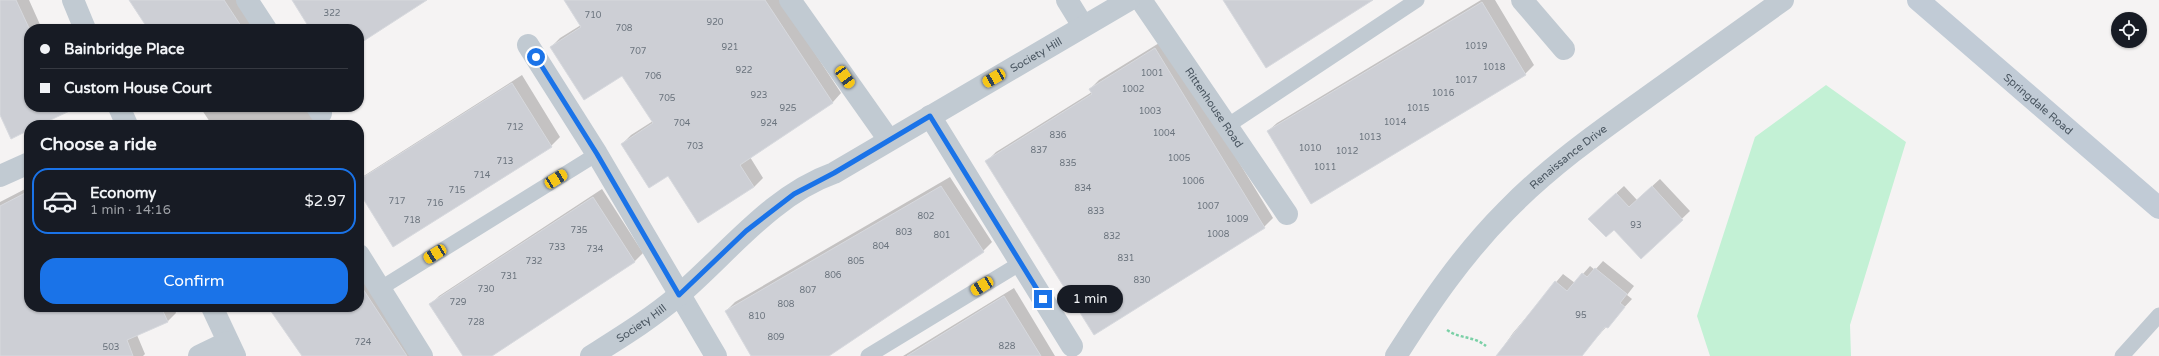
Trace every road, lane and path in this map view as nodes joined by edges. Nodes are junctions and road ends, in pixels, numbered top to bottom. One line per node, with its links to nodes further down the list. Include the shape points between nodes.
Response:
1 (73, 0): 11 (street)
2 (247, 0): 12 (street)
3 (1067, 0): 13 (street)
4 (1129, 0): 13 (street, Society Hill)
5 (1141, 0): 17 (street, Rittenhouse Road)
6 (1417, 0): 17 (lane)
7 (1522, 0): 15 (street)
8 (1783, 0): 39 (street, Renaissance Drive, via 1586,141 1529,188 1461,261 1429,303)
9 (1918, 0): 22 (main road, Springdale Road)
10 (793, 1): 18 (street)
11 (83, 24)
12 (263, 24)
13 (1083, 26): 16 (street, Society Hill)
14 (528, 45): 19 (street)
15 (1564, 50)
16 (930, 116): 18 (street, Society Hill); 25 (street)
17 (1227, 126): 23 (street, Rittenhouse Road)
18 (889, 140): 27 (street, Society Hill, via 794,194 746,231)
19 (597, 154): 26 (lane); 27 (street)
20 (24, 165): 21 (street)
21 (0, 176)
22 (2159, 208)
23 (1287, 214)
24 (364, 262): 26 (street)
25 (1021, 263): 31 (street); 38 (lane)
26 (381, 288): 35 (street)
27 (679, 295): 36 (street, Society Hill); 37 (street)
28 (214, 312): 33 (street)
29 (2159, 315): 40 (lane)
30 (1447, 330): 32 (path, via 1457,336 1477,339)
31 (1072, 346)
32 (1486, 346)
33 (232, 349): 34 (street)
34 (198, 356)
35 (422, 356)
36 (591, 356)
37 (716, 356)
38 (868, 356)
39 (1396, 356)
40 (2122, 356)

